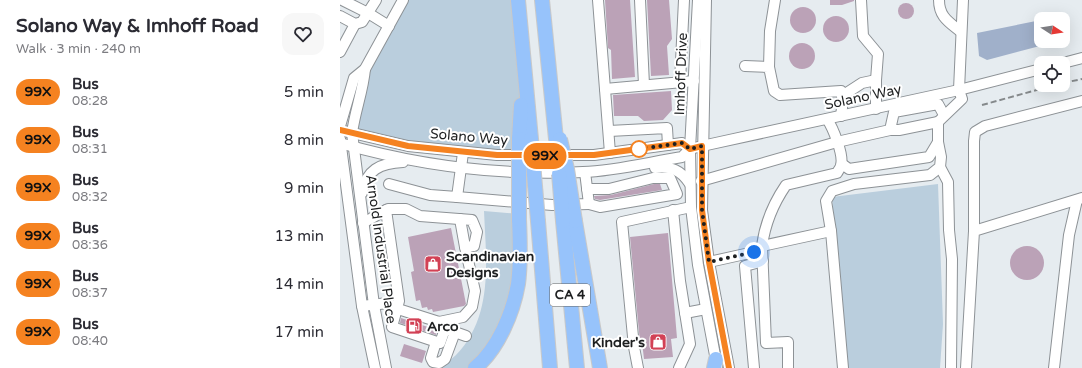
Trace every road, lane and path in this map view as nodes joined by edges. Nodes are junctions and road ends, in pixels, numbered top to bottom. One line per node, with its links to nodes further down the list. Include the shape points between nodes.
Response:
1 (376, 0): 15 (street)
2 (404, 0): 18 (street)
3 (518, 0): 47 (highway, via 524,76 520,117)
4 (542, 0): 80 (highway, CA 4, bridge, via 553,110)
5 (598, 0): 31 (street)
6 (640, 0): 30 (street)
7 (684, 0): 29 (street)
8 (698, 0): 28 (street, Imhoff Drive)
9 (706, 0): 53 (street, Imhoff Drive)
10 (775, 0): 24 (street, via 770,32)
11 (861, 0): 27 (street, via 863,36 878,54)
12 (939, 0): 19 (street, via 939,10)
13 (962, 0): 19 (street)
14 (345, 2): 15 (street); 16 (street)
15 (368, 13): 17 (street, via 362,22); 18 (street)
16 (341, 17): 17 (street)
17 (355, 24): 20 (street)
18 (389, 26): 25 (street)
19 (961, 32): 32 (street)
20 (340, 52)
21 (1082, 58): 22 (street)
22 (1070, 61)
23 (745, 66): 24 (street)
24 (769, 67): 33 (street, via 774,91 780,95 841,91)
25 (366, 69): 41 (street, via 354,78); 45 (street, Arnold Industrial Place)
26 (1034, 71): 32 (street, Solano Way)
27 (876, 80): 33 (street, via 862,83); 37 (street)
28 (694, 81): 29 (street); 54 (street, Imhoff Drive)
29 (680, 82): 30 (street)
30 (644, 85): 31 (street)
31 (605, 89): 44 (street)
32 (959, 90): 34 (street, Solano Way); 39 (street, via 962,99)
33 (842, 96): 38 (street)
34 (937, 100): 36 (street, Solano Way); 39 (street)
35 (1082, 101): 83 (street, via 985,126 976,132)
36 (894, 108): 37 (street, Solano Way); 40 (street); 43 (street)
37 (876, 109): 38 (street, Solano Way)
38 (841, 116): 40 (street, Solano Way)
39 (941, 119): 43 (street); 49 (street)
40 (829, 122): 48 (street); 53 (street, Solano Way)
41 (340, 126)
42 (340, 130): 45 (street, Solano Way)
43 (890, 130): 48 (street)
44 (609, 131): 51 (street, via 667,128); 56 (street)
45 (352, 133): 52 (street, Arnold Industrial Place); 55 (street, Solano Way, via 408,146)
46 (340, 138): 50 (street, Arnold Industrial Place)
47 (525, 139): 99 (highway, bridge, via 518,284 511,310 497,339); 100 (highway, CA 4, bridge, via 538,221)
48 (837, 142): 58 (street); 65 (street)
49 (938, 142): 59 (street, via 929,157); 60 (street)
50 (340, 143): 52 (street, Solano Way); 63 (street, Arnold Industrial Place)
51 (668, 145): 54 (street, Solano Way, via 682,143); 56 (street, Solano Way)
52 (353, 146): 57 (street, Solano Way); 72 (street, Arnold Industrial Place)
53 (702, 146): 54 (street, Solano Way); 65 (street, Imhoff Drive)
54 (690, 149): 62 (street, Solano Way, via 682,157); 68 (street, Imhoff Drive)
55 (463, 153): 56 (street, Solano Way, via 582,156); 61 (street)
56 (610, 153)
57 (412, 161): 61 (street, Solano Way); 72 (street, via 395,162 376,169 364,182)
58 (842, 164): 59 (street, via 849,169); 84 (street, via 837,173 786,185 774,203)
59 (881, 165): 66 (street)
60 (940, 167): 66 (street, via 930,175); 109 (street, via 948,182 952,259)
61 (461, 169): 64 (street, Solano Way, via 512,173); 70 (street)
62 (608, 169): 64 (street, Solano Way); 68 (street, via 616,172 665,166 684,175)
63 (342, 172): 78 (street, Arnold Industrial Place)
64 (585, 172): 69 (street)
65 (701, 180): 87 (street, Imhoff Drive)
66 (880, 181): 82 (street, via 854,184 832,191 826,201)
67 (389, 184): 70 (street, via 430,195)
68 (690, 184): 74 (street, Imhoff Drive)
69 (587, 189): 73 (street); 73 (street, via 609,189 653,178 670,178 676,194 600,207)
70 (457, 197): 73 (street, via 552,205)
71 (1080, 199): 83 (street); 111 (street, via 1069,235)
72 (360, 201): 81 (street, Arnold Industrial Place)
73 (589, 204)
74 (691, 207): 76 (street); 91 (street, Imhoff Drive)
75 (386, 210): 79 (street, via 406,209 420,216); 81 (street); 90 (street)
76 (673, 210): 92 (street); 103 (street, via 622,222)
77 (340, 213): 78 (street)
78 (350, 219): 89 (street, Arnold Industrial Place)
79 (460, 219): 85 (street); 85 (street, via 472,220 477,232 474,246)
80 (569, 221): 101 (highway, CA 4); 102 (highway)
81 (363, 222): 88 (street, Arnold Industrial Place)
82 (832, 231): 84 (street); 108 (street)
83 (974, 231): 110 (street)
84 (762, 246): 86 (street); 87 (street, via 754,252)
85 (465, 247): 93 (street, via 475,292 472,306 463,317)
86 (763, 261): 106 (street, via 745,266); 107 (street, via 766,343 788,342)
87 (709, 262): 105 (street, Imhoff Drive)
88 (374, 305): 89 (street); 90 (street, via 388,303); 98 (street, Arnold Industrial Place)
89 (362, 306): 97 (street, Arnold Industrial Place)
90 (398, 309): 93 (street); 95 (street, via 392,327)
91 (706, 309): 92 (street); 96 (street, Imhoff Drive)
92 (685, 313): 104 (street, via 690,344)
93 (446, 328): 94 (street); 95 (street, via 440,343); 95 (street, via 445,359 440,363 434,362 431,358)
94 (466, 336)
95 (436, 342)
96 (715, 365)
97 (375, 368)
98 (386, 368)
99 (475, 368)
100 (550, 368)
101 (577, 368)
102 (600, 368)
103 (638, 368)
104 (679, 368)
105 (729, 368)
106 (754, 368)
107 (788, 368)
108 (843, 368)
109 (951, 368)
110 (966, 368)
111 (1054, 368)

